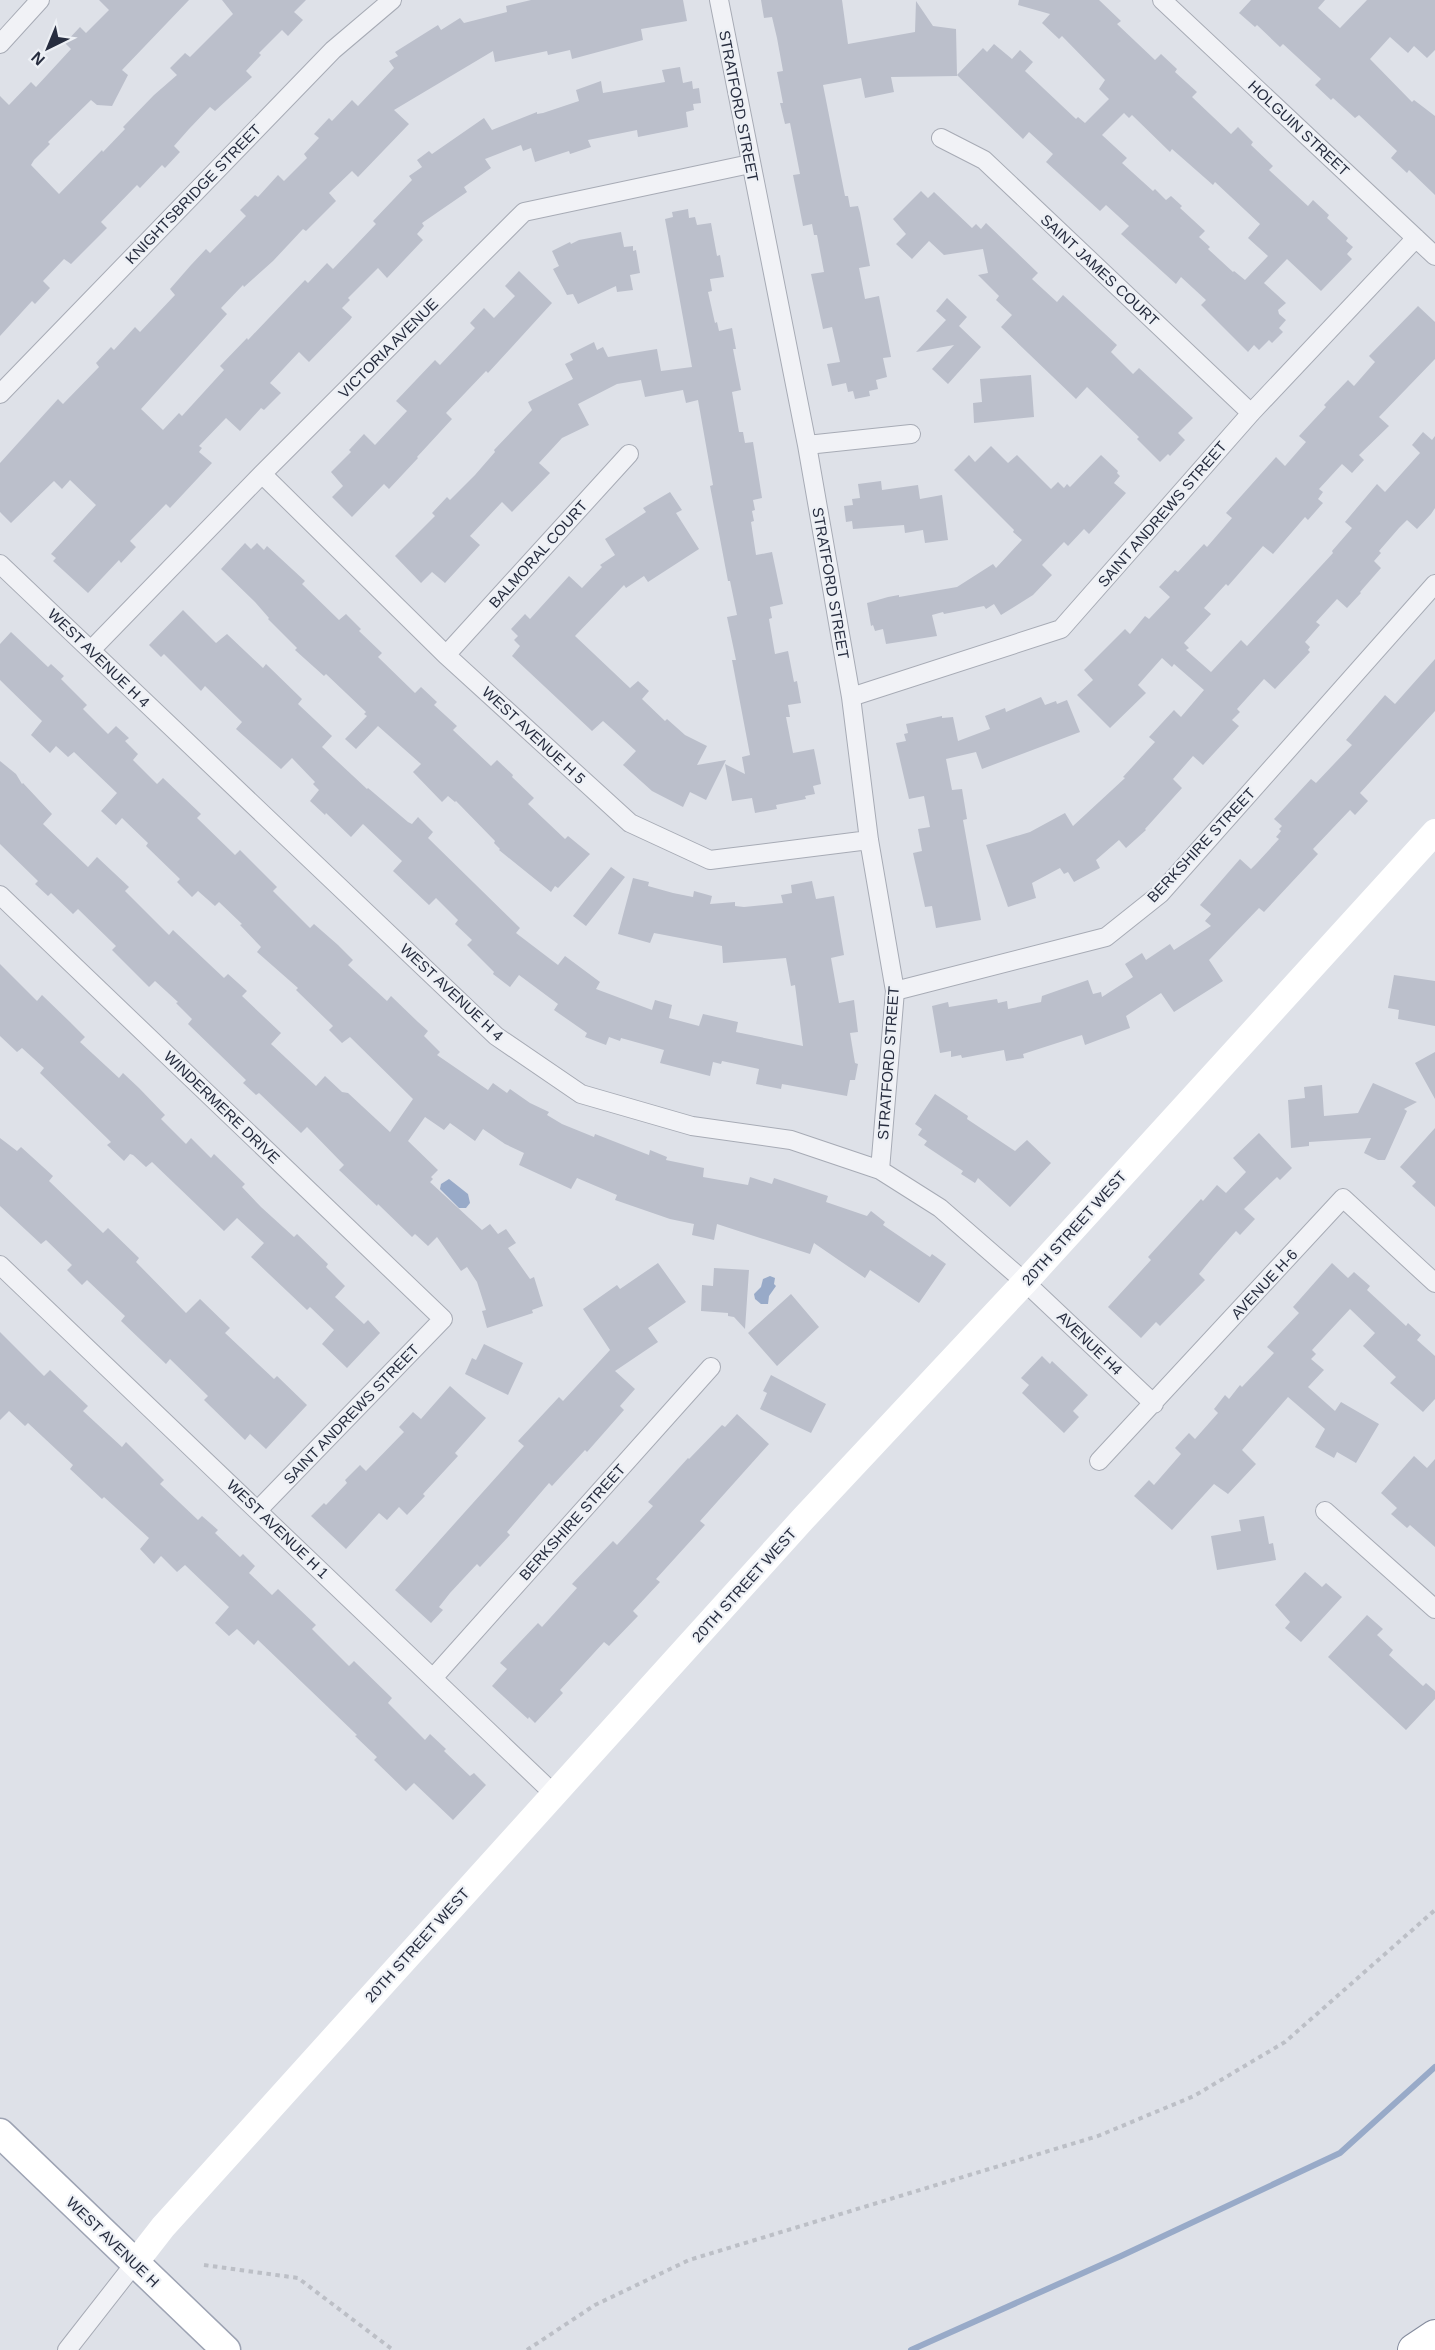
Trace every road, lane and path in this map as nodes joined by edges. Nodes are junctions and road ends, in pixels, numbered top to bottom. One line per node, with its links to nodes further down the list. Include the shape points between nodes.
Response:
1 (40, 0): 5 (street)
2 (392, 0): 10 (street, KNIGHTSBRIDGE STREET, via 333,50)
3 (719, 0): 7 (street, STRATFORD STREET)
4 (1162, 0): 8 (street, HOLGUIN STREET)
5 (0, 44)
6 (941, 138): 11 (street, SAINT JAMES COURT, via 984,160)
7 (750, 164): 13 (street, STRATFORD STREET); 15 (street, VICTORIA AVENUE, via 524,212)
8 (1416, 238): 9 (street, HOLGUIN STREET); 11 (street, SAINT ANDREWS STREET)
9 (1435, 256)
10 (0, 394)
11 (1251, 413): 20 (street, SAINT ANDREWS STREET, via 1061,629)
12 (911, 434): 13 (street)
13 (807, 445): 20 (street, STRATFORD STREET)
14 (629, 454): 19 (street, BALMORAL COURT)
15 (262, 474): 18 (street, VICTORIA AVENUE); 19 (street, WEST AVENUE H 5)
16 (0, 564): 18 (street, WEST AVENUE H 4)
17 (1435, 584): 24 (street, BERKSHIRE STREET, via 1160,894 1106,937)
18 (91, 650): 25 (street, WEST AVENUE H 4, via 496,1036 581,1094 692,1126 791,1140)
19 (446, 655): 22 (street, WEST AVENUE H 5, via 630,823 710,860)
20 (851, 697): 22 (street, STRATFORD STREET)
21 (1435, 832): 27 (main road, 20TH STREET WEST)
22 (869, 840): 24 (street, STRATFORD STREET)
23 (0, 895): 29 (street, WINDERMERE DRIVE)
24 (896, 991): 25 (street, STRATFORD STREET)
25 (880, 1170): 27 (street, WEST AVENUE H 4, via 940,1208)
26 (0, 1265): 33 (street, WEST AVENUE H 1)
27 (1025, 1282): 31 (street, AVENUE H4); 37 (main road, 20TH STREET WEST)
28 (1435, 1283): 31 (street, AVENUE H-6, via 1343,1198)
29 (443, 1319): 33 (street, SAINT ANDREWS STREET)
30 (711, 1366): 36 (street, BERKSHIRE STREET)
31 (1154, 1404): 32 (street, AVENUE H-6)
32 (1100, 1461)
33 (258, 1510): 36 (street, WEST AVENUE H 1)
34 (1325, 1511): 35 (street)
35 (1435, 1609)
36 (434, 1678): 37 (street, WEST AVENUE H 1)
37 (554, 1794): 40 (main road, 20TH STREET WEST)
38 (1435, 1910): 46 (path, via 1285,2042 1194,2096 1098,2136 689,2260 595,2306)
39 (0, 2133): 40 (main road, WEST AVENUE H)
40 (135, 2263): 43 (street, 20TH STREET WEST); 44 (main road, WEST AVENUE H)
41 (204, 2265): 45 (path, via 298,2278)
42 (1435, 2337): 47 (highway)
43 (66, 2350)
44 (226, 2350)
45 (393, 2350)
46 (527, 2350)
47 (1414, 2350)

